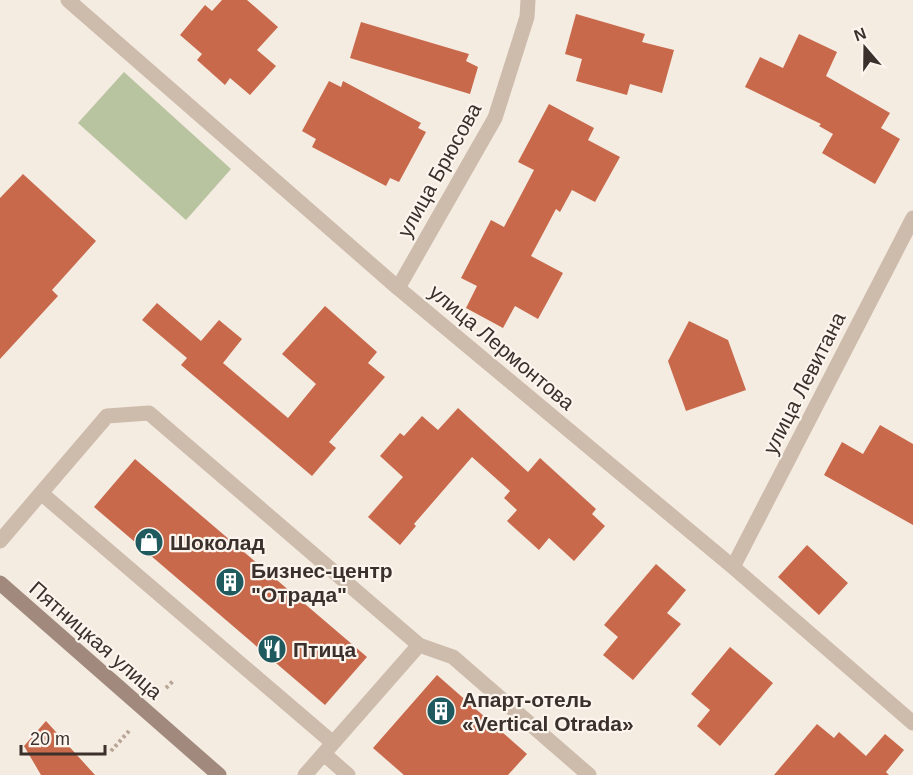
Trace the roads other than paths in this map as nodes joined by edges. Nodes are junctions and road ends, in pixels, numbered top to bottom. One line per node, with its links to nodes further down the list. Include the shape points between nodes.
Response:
1 (68, 0): 4 (street, улица Лермонтова)
2 (528, 0): 4 (street, улица Брюсова, via 527,17 495,118)
3 (913, 218): 7 (street, улица Левитана)
4 (398, 288): 7 (street, улица Лермонтова)
5 (41, 493): 6 (street); 9 (street, via 107,416 149,413); 11 (street)
6 (0, 541)
7 (733, 567): 10 (street, улица Лермонтова)
8 (0, 584): 12 (street, Пятницкая улица)
9 (419, 645): 11 (street); 15 (street, via 453,657)
10 (913, 723)
11 (328, 748): 13 (street); 14 (street)
12 (219, 775)
13 (305, 775)
14 (348, 775)
15 (589, 775)

